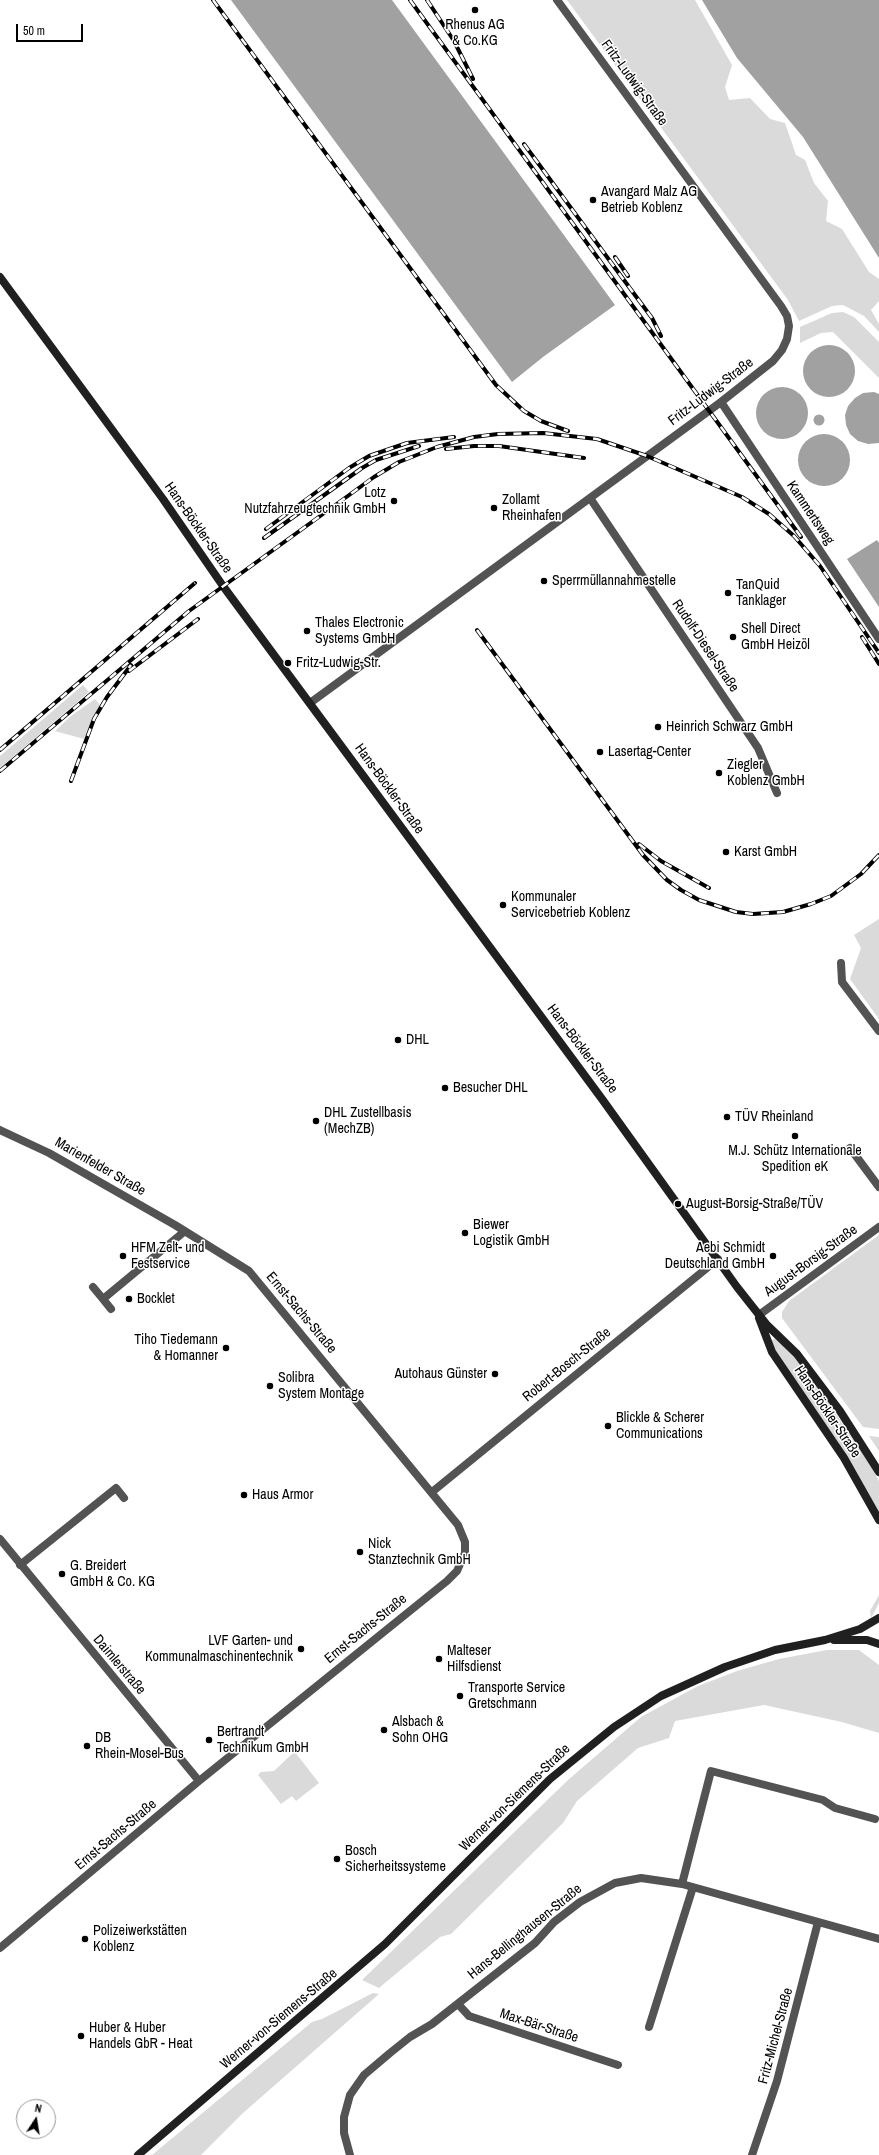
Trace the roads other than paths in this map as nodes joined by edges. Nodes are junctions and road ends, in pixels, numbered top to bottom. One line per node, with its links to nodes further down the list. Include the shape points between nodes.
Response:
1 (557, 0): 3 (street, Fritz-Ludwig-Straße, via 786,316 789,326 782,350 773,361)
2 (0, 277): 6 (main road, Hans-Böckler-Straße)
3 (720, 402): 4 (street, Fritz-Ludwig-Straße); 5 (street, Kammertsweg)
4 (590, 498): 6 (street, Fritz-Ludwig-Straße); 7 (street, Rudolf-Diesel-Straße, via 758,748)
5 (879, 639)
6 (310, 703): 15 (main road, Hans-Böckler-Straße)
7 (777, 793)
8 (841, 963): 9 (street, via 842,982)
9 (879, 1031)
10 (0, 1130): 14 (street, Marienfelder Straße, via 49,1153)
11 (850, 1148): 12 (street)
12 (879, 1187)
13 (879, 1227): 20 (street, August-Borsig-Straße)
14 (185, 1231): 16 (street, Marienfelder Straße); 18 (street)
15 (718, 1259): 20 (main road, Hans-Böckler-Straße); 22 (street, Robert-Bosch-Straße)
16 (249, 1271): 22 (street, Ernst-Sachs-Straße)
17 (93, 1287): 18 (street)
18 (103, 1299): 19 (street)
19 (110, 1309)
20 (759, 1316): 21 (main road, Hans-Böckler-Straße, via 802,1359 853,1430); 24 (main road, Hans-Böckler-Straße, via 772,1352 844,1458)
21 (879, 1472)
22 (432, 1492): 30 (street, Ernst-Sachs-Straße, via 462,1532 465,1553 457,1571)
23 (124, 1498): 26 (street, via 116,1488)
24 (879, 1520)
25 (0, 1539): 26 (street, Daimlerstraße)
26 (20, 1565): 30 (street, Daimlerstraße)
27 (879, 1618): 28 (main road, Werner-von-Siemens-Straße, via 860,1629)
28 (825, 1640): 29 (main road, Werner-von-Siemens-Straße, via 860,1640); 40 (main road, Werner-von-Siemens-Straße, via 755,1656 686,1684 641,1708 589,1745 550,1779 385,1944)
29 (879, 1644)
30 (199, 1782): 36 (street, Ernst-Sachs-Straße)
31 (875, 1819): 32 (street, via 835,1808 823,1800 711,1771)
32 (682, 1884): 33 (street, Hans-Bellinghausen-Straße); 37 (street, Hans-Bellinghausen-Straße, via 641,1878 625,1880 602,1888 554,1922 535,1943)
33 (693, 1886): 34 (street, Hans-Bellinghausen-Straße); 38 (street)
34 (818, 1922): 35 (street, Hans-Bellinghausen-Straße); 42 (street, Fritz-Michel-Straße, via 779,2075)
35 (879, 1939)
36 (0, 1948)
37 (458, 2004): 39 (street, Max-Bär-Straße, via 469,2016); 41 (street, Hans-Bellinghausen-Straße, via 390,2053 356,2085 350,2095 343,2124)
38 (649, 2027)
39 (618, 2066)
40 (138, 2155)
41 (350, 2155)
42 (752, 2155)

